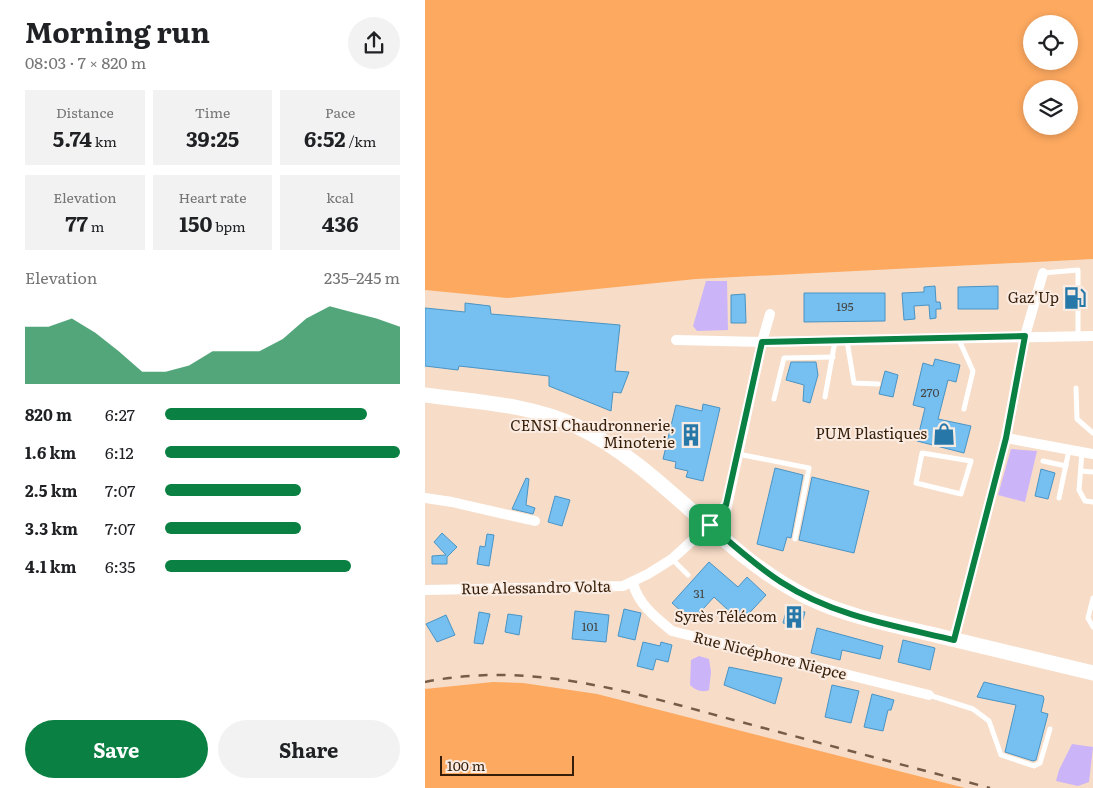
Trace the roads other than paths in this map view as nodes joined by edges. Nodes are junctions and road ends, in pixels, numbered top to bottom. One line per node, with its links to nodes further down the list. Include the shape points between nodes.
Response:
1 (1043, 273): 3 (street); 4 (lane, via 1078,270)
2 (770, 314): 10 (street)
3 (1025, 336): 4 (street); 7 (street); 19 (street)
4 (1078, 336): 5 (street)
5 (1093, 336)
6 (676, 340): 10 (street)
7 (959, 340): 9 (street); 17 (lane, via 973,371)
8 (835, 341): 9 (street); 10 (street); 11 (lane)
9 (847, 341): 12 (lane, via 853,383)
10 (762, 342): 22 (street)
11 (833, 357): 15 (lane); 16 (lane, via 784,358)
12 (878, 384)
13 (1076, 388): 18 (lane, via 1077,419)
14 (425, 395): 33 (street, via 511,407 575,425 627,456)
15 (825, 396)
16 (774, 399)
17 (964, 409)
18 (1093, 433)
19 (1006, 438): 20 (street); 41 (street)
20 (1069, 449): 21 (street); 26 (lane)
21 (1082, 452): 23 (street); 27 (lane)
22 (737, 454): 33 (street, via 726,505 710,519); 34 (lane, via 809,468)
23 (1093, 454)
24 (971, 461): 24 (lane, via 922,454 916,483 961,494)
25 (1043, 461): 26 (lane)
26 (1066, 466): 30 (lane)
27 (1081, 471): 28 (lane); 31 (lane, via 1079,490 1085,500)
28 (1093, 472)
29 (425, 498): 32 (street)
30 (1059, 498)
31 (1093, 502)
32 (535, 521)
33 (710, 525): 35 (street, Rue Alessandro Volta, via 713,534 693,540); 41 (street, via 781,582 809,598 837,610)
34 (795, 539)
35 (672, 559): 36 (lane); 37 (street, Rue Alessandro Volta)
36 (688, 575)
37 (633, 583): 38 (street, Rue Alessandro Volta, via 613,587); 43 (street, Rue Nicéphore Niepce, via 641,602 672,631)
38 (425, 590)
39 (1093, 598): 40 (lane, via 1088,618)
40 (1093, 627)
41 (954, 640): 42 (street)
42 (1093, 673)
43 (929, 696): 44 (lane, via 973,710 989,721 1001,756 1034,766 1040,763)
44 (1050, 729)

